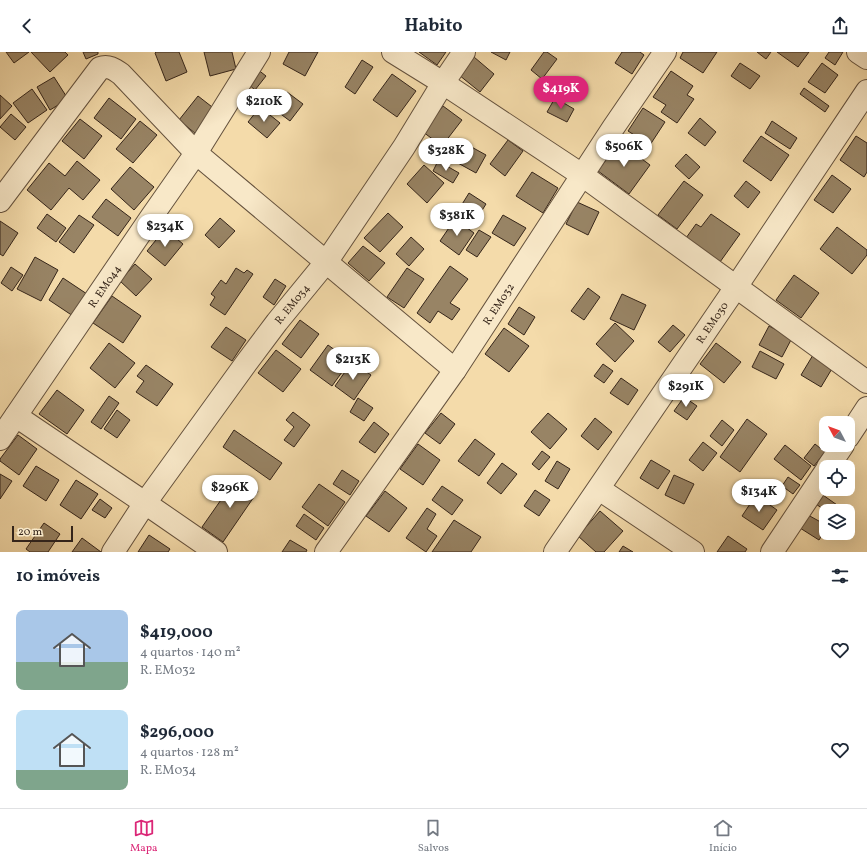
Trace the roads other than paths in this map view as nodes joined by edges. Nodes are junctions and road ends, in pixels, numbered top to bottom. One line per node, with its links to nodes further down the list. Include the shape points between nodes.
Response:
1 (259, 52): 9 (street, R. EM044)
2 (393, 52): 7 (street)
3 (464, 52): 7 (street, R. EM034)
4 (664, 52): 10 (street, R. EM032)
5 (858, 52): 6 (street)
6 (867, 58)
7 (443, 83): 10 (street); 12 (street, R. EM034, via 404,147)
8 (867, 91): 13 (street, R. EM030)
9 (196, 153): 11 (street, via 121,74 105,66 100,68); 12 (street); 17 (street, R. EM044)
10 (582, 175): 13 (street); 14 (street, R. EM032)
11 (0, 201)
12 (326, 261): 14 (street); 22 (street, R. EM034, via 269,333)
13 (736, 287): 15 (street); 21 (street, R. EM030)
14 (454, 370): 25 (street, R. EM032)
15 (867, 382)
16 (867, 408): 18 (street)
17 (16, 416): 19 (street, R. EM044); 22 (street)
18 (855, 426)
19 (0, 439)
20 (819, 482): 28 (street)
21 (599, 489): 26 (street, R. EM030); 27 (street)
22 (145, 503): 23 (street, R. EM034); 24 (street)
23 (113, 552)
24 (216, 552)
25 (326, 552)
26 (555, 552)
27 (693, 552)
28 (772, 552)

